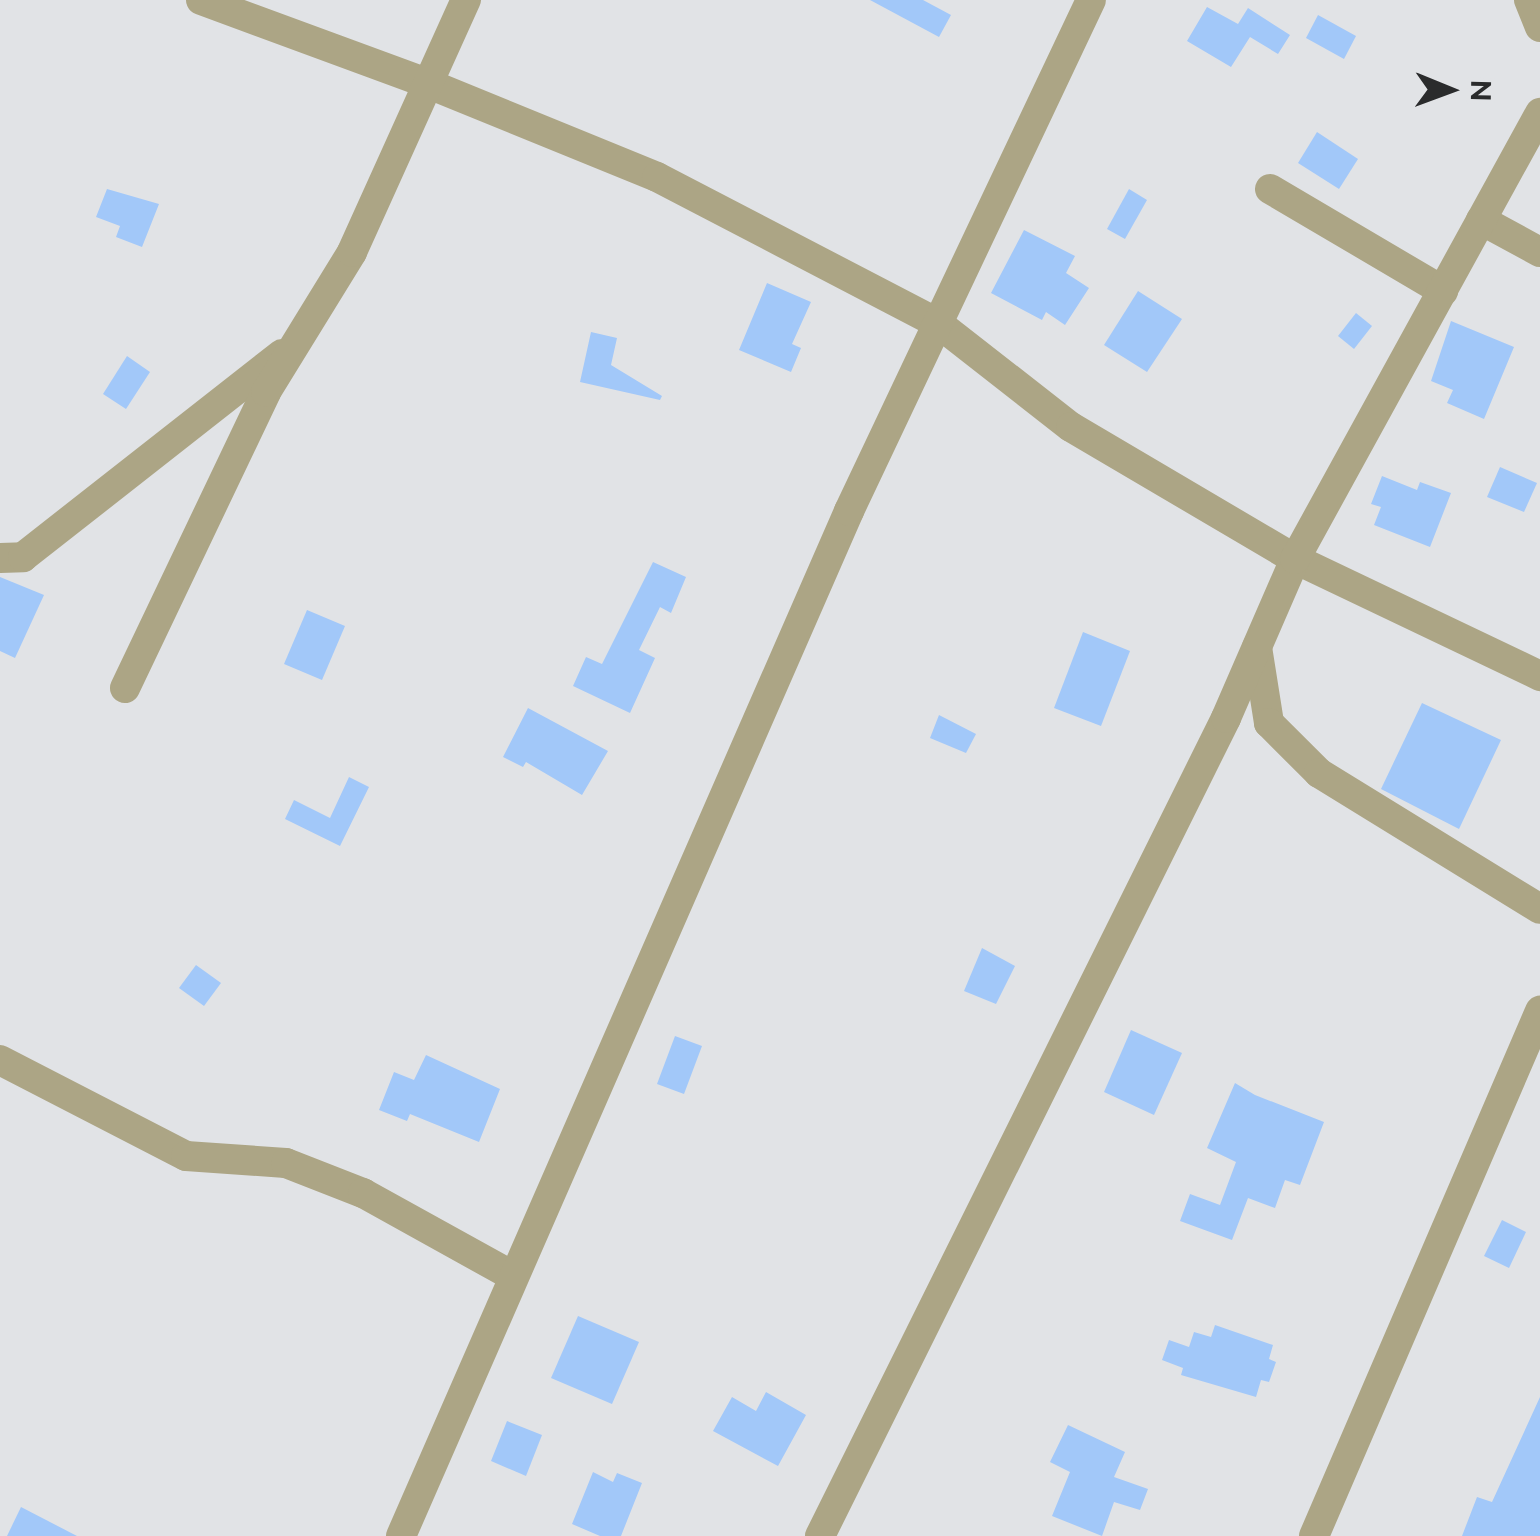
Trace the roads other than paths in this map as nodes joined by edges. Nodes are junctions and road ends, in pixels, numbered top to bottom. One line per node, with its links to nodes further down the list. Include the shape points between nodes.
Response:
1 (201, 0): 6 (street)
2 (466, 0): 6 (street)
3 (1091, 0): 12 (street)
4 (1529, 0): 5 (street)
5 (1540, 27)
6 (429, 84): 12 (street, via 656,178); 13 (street, via 352,252)
7 (1540, 112): 9 (street)
8 (1270, 188): 11 (street)
9 (1481, 220): 10 (street); 11 (street)
10 (1540, 252)
11 (1443, 291): 15 (street)
12 (940, 324): 15 (street, via 1071,427); 22 (street, via 849,512)
13 (297, 342): 14 (street, via 24,557); 18 (street, via 266,392)
14 (0, 558)
15 (1296, 559): 16 (street); 17 (street)
16 (1257, 647): 19 (street, via 1269,722 1319,774); 24 (street)
17 (1540, 676)
18 (125, 688)
19 (1540, 909)
20 (1540, 1011): 25 (street)
21 (0, 1060): 22 (street, via 186,1156 286,1163 363,1193)
22 (513, 1276): 23 (street)
23 (400, 1536)
24 (820, 1536)
25 (1314, 1536)

